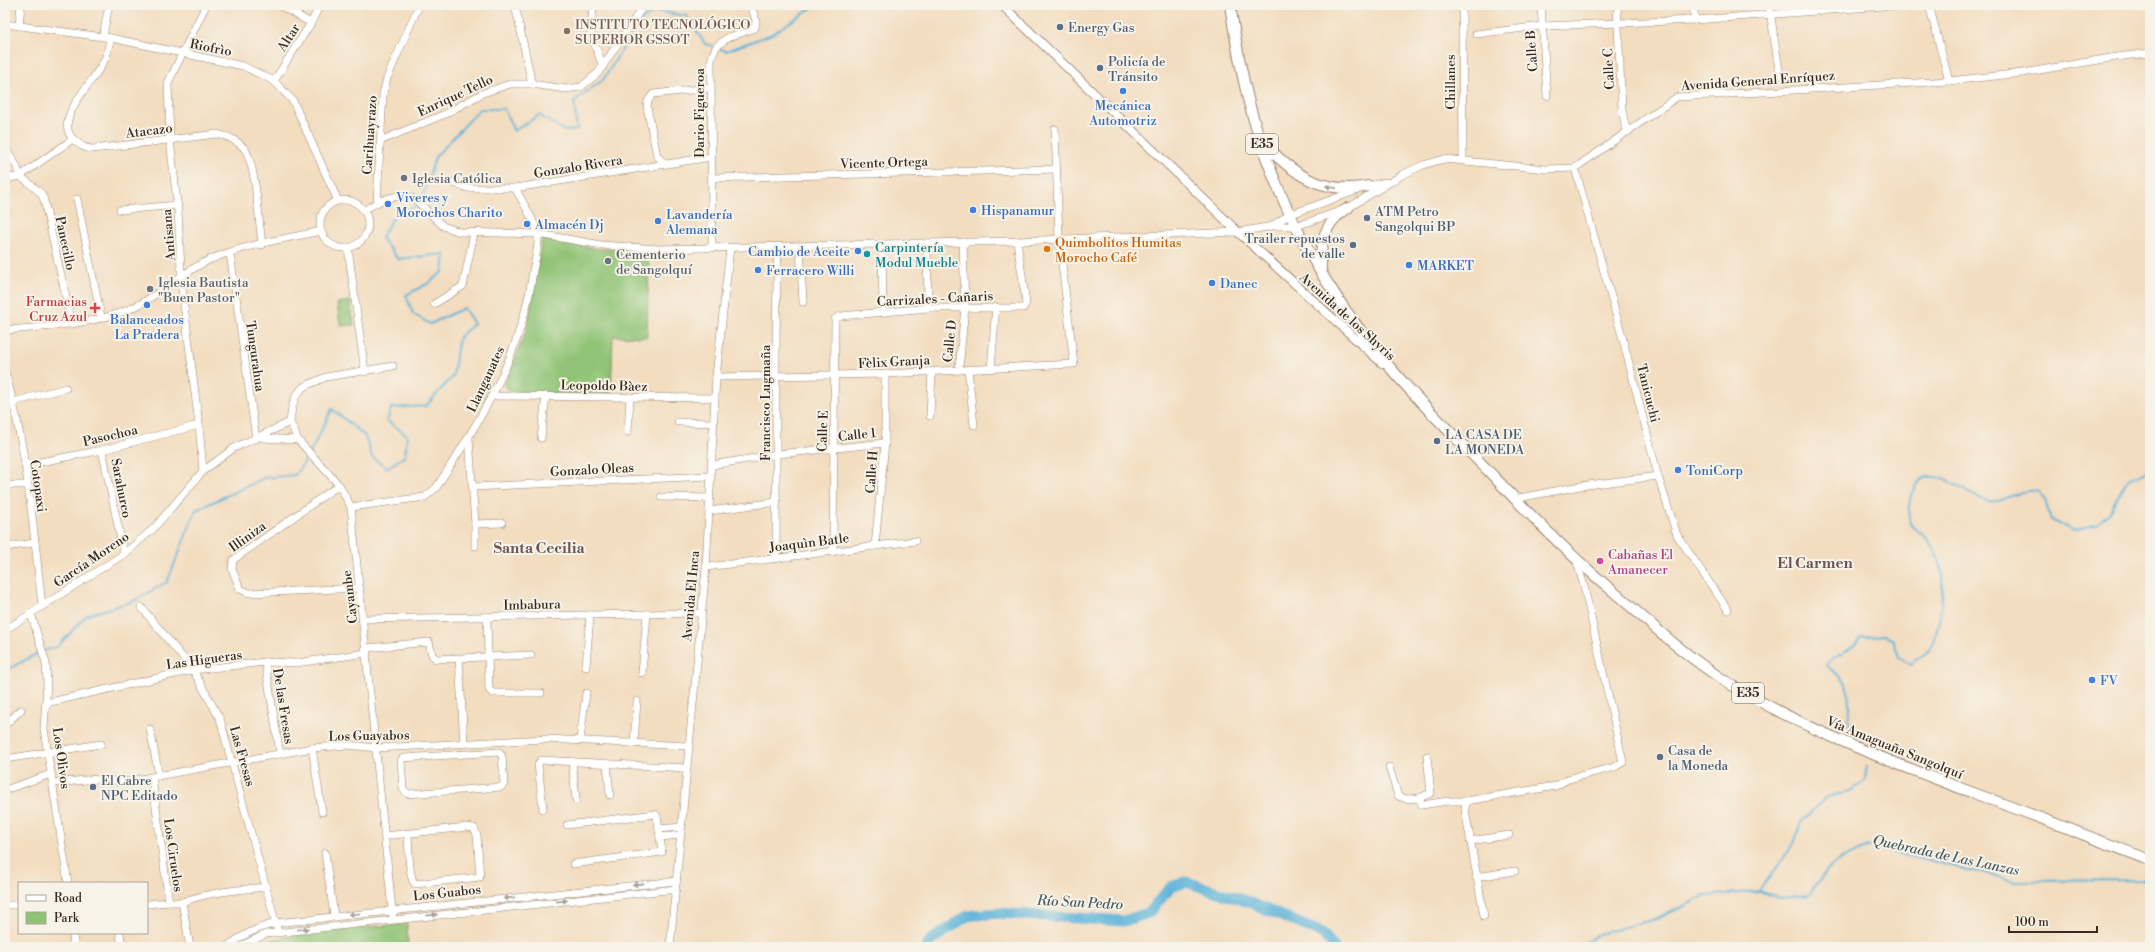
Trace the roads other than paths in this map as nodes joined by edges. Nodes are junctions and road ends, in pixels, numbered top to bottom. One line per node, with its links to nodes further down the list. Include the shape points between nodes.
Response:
1 (21, 5): 26 (street)
2 (109, 5): 29 (street)
3 (206, 5): 32 (street, Antisana)
4 (279, 5): 24 (street)
5 (320, 5): 24 (street, Altar)
6 (419, 5): 45 (street, Carihuayrazo, via 387,78 381,109)
7 (515, 5): 37 (street)
8 (593, 5): 33 (street, via 592,34)
9 (644, 5): 33 (street, Enrique Tello)
10 (751, 5): 38 (street, Dario Figueroa, via 756,21 755,28 732,36 714,51 710,65)
11 (1002, 5): 70 (main road, Avenida de los Shyris)
12 (1230, 5): 42 (highway, E35, via 1239,58)
13 (1462, 5): 48 (street, Chillanes)
14 (1541, 5): 27 (street, Calle B)
15 (1617, 5): 23 (street, Calle C)
16 (1693, 5): 22 (street)
17 (1769, 5): 21 (street)
18 (1897, 5): 20 (street)
19 (1929, 5): 36 (street)
20 (1847, 7): 21 (street)
21 (1771, 14): 22 (street); 34 (street)
22 (1695, 20): 23 (street)
23 (1618, 22): 27 (street); 41 (street, Calle C, via 1622,110)
24 (311, 23): 35 (street, Altar)
25 (5, 24): 26 (street, Riofrìo)
26 (19, 26): 29 (street, Riofrìo)
27 (1542, 26): 28 (street); 39 (street, Calle B)
28 (1476, 34)
29 (103, 36): 30 (street, Riofrìo)
30 (111, 38): 32 (street, Riofrìo); 43 (street, via 104,61 67,116 67,128)
31 (2150, 53): 36 (street, Avenida General Enríquez, via 2116,56 2023,73)
32 (182, 54): 35 (street, Riofrìo, via 243,66); 44 (street, Antisana, via 167,87)
33 (602, 67): 37 (street, Enrique Tello, via 587,83 574,89 564,90)
34 (1780, 76)
35 (274, 81): 60 (street, Riofrìo, via 293,101)
36 (1949, 81): 41 (street, Avenida General Enríquez, via 1684,96 1672,100)
37 (532, 84): 45 (street, Enrique Tello, via 510,84 483,93 445,114)
38 (710, 88): 47 (street, Dario Figueroa); 49 (street, via 653,94 650,97 647,108 657,156)
39 (1547, 96)
40 (1055, 129): 51 (street)
41 (1628, 132): 50 (street, Avenida General Enríquez)
42 (1260, 138): 57 (highway, one-way to 42, via 1344,189 1307,179 1279,159); 66 (highway, E35)
43 (73, 139): 44 (street, Atacazo, via 85,148 93,149); 52 (street)
44 (170, 140): 62 (street, Antisana); 78 (street, Atacazo, via 217,134 226,136 244,148 251,161)
45 (380, 141): 61 (street, Carihuayrazo)
46 (5, 147): 52 (street)
47 (711, 158): 49 (street, Gonzalo Rivera); 53 (street, Dario Figueroa)
48 (1463, 160): 50 (street, via 1546,169); 55 (street, via 1436,160)
49 (665, 164): 58 (street, Gonzalo Rivera)
50 (1575, 168): 135 (street, Tanicuchi)
51 (1057, 169): 53 (street, Vicente Ortega); 73 (street)
52 (20, 176): 54 (street); 95 (street, Panecillo, via 41,193 44,200)
53 (711, 178): 82 (street, Dario Figueroa)
54 (5, 179)
55 (1393, 181): 57 (street); 63 (street)
56 (451, 182): 58 (street, Gonzalo Rivera, via 467,188)
57 (1369, 186): 66 (street)
58 (515, 188): 72 (street)
59 (77, 199): 94 (street)
60 (338, 201): 65 (street, via 352,202); 69 (street, via 325,209 321,215)
61 (377, 201): 65 (street); 71 (street, via 401,196 415,199 449,229)
62 (178, 205): 64 (street); 86 (street, Antisana)
63 (1348, 208): 68 (street); 85 (highway, via 1329,225 1322,238)
64 (120, 210)
65 (364, 211): 81 (street, via 368,224 364,237)
66 (1289, 215): 67 (street); 68 (highway, E35)
67 (1273, 226): 68 (street); 70 (street)
68 (1295, 226): 85 (highway, E35)
69 (320, 231): 78 (street); 81 (street, via 334,246)
70 (1238, 232): 73 (street); 108 (main road, Avenida de los Shyris)
71 (474, 233): 72 (street); 88 (street, via 463,286)
72 (538, 234): 82 (street, via 602,245 658,249); 111 (street, Llanganates, via 522,327)
73 (1059, 239): 74 (street); 99 (street, Fèlix Granja, via 1074,364)
74 (1017, 241): 75 (street); 90 (street, Carrizales - Cañaris, via 1026,303 1023,308)
75 (963, 242): 76 (street); 89 (street, Calle D)
76 (927, 243): 77 (street); 91 (street)
77 (882, 244): 79 (street); 92 (street)
78 (262, 245): 84 (street)
79 (800, 246): 80 (street); 87 (street)
80 (778, 247): 83 (street); 107 (street, Francisco Lugmaña)
81 (348, 248): 103 (street)
82 (712, 248): 83 (street)
83 (730, 248): 106 (street, Avenida El Inca)
84 (230, 253): 86 (street, via 209,260); 125 (street, Tungurahua)
85 (1321, 274): 108 (highway, Vía Amaguaña Sangolquí / E35, via 1361,332)
86 (182, 276): 94 (street, via 141,303); 120 (street, Antisana)
87 (803, 302)
88 (434, 304)
89 (965, 307): 90 (street, Carrizales - Cañaris); 91 (street, Carrizales - Cañaris); 100 (street, Calle D)
90 (996, 307): 99 (street)
91 (928, 308): 92 (street, Carrizales - Cañaris)
92 (883, 313): 93 (street, Carrizales - Cañaris)
93 (841, 316): 105 (street, Calle E, via 834,321)
94 (101, 317): 95 (street)
95 (72, 324): 96 (street)
96 (5, 330)
97 (393, 366): 103 (street)
98 (968, 369): 99 (street, Fèlix Granja); 100 (street, Fèlix Granja); 121 (street)
99 (991, 369)
100 (959, 370): 101 (street, Fèlix Granja)
101 (932, 371): 104 (street, Fèlix Granja); 116 (street)
102 (5, 372): 109 (street, Cotopaxi)
103 (365, 372): 117 (street, via 326,377 303,387 296,396)
104 (885, 374): 105 (street, Fèlix Granja); 127 (street, Calle H)
105 (836, 375): 107 (street, Fèlix Granja); 128 (street, Calle E)
106 (716, 377): 107 (street, Fèlix Granja); 114 (street, Avenida El Inca)
107 (776, 377): 130 (street, Francisco Lugmaña, via 775,419)
108 (1400, 380): 142 (highway, Vía Amaguaña Sangolquí / E35)
109 (7, 383): 115 (street, Cotopaxi)
110 (66, 388): 115 (street)
111 (494, 396): 112 (street, Leopoldo Bàez); 123 (street, Llanganates)
112 (546, 396): 113 (street, Leopoldo Bàez); 124 (street)
113 (630, 397): 114 (street, Leopoldo Bàez); 122 (street)
114 (715, 398): 119 (street, Avenida El Inca)
115 (13, 402): 131 (street, Cotopaxi)
116 (930, 416)
117 (290, 422): 125 (street, García Moreno); 126 (street, Cayambe)
118 (678, 422): 119 (street)
119 (714, 423): 132 (street, Avenida El Inca)
120 (199, 425): 129 (street, Pasochoa); 133 (street, Antisana)
121 (974, 425)
122 (628, 432)
123 (469, 438): 139 (street); 144 (street, Llanganates, via 436,488 425,497)
124 (541, 438)
125 (256, 439): 126 (street, García Moreno, via 270,437); 133 (street, García Moreno, via 234,448)
126 (300, 442): 138 (street, Cayambe)
127 (885, 443): 128 (street, Calle 1); 151 (street, Calle H)
128 (833, 448): 130 (street, Calle 1); 153 (street, Calle E)
129 (102, 450): 131 (street, Pasochoa); 154 (street, Sarahurco)
130 (778, 454): 132 (street, Calle 1); 143 (street, Francisco Lugmaña)
131 (25, 465): 137 (street, Cotopaxi)
132 (712, 465): 134 (street, Avenida El Inca)
133 (203, 471): 154 (street, García Moreno, via 154,528)
134 (711, 476): 139 (street, Gonzalo Oleas); 141 (street, Avenida El Inca)
135 (1658, 476): 142 (street, via 1580,486); 161 (street, Tanicuchi, via 1677,535)
136 (5, 485): 137 (street)
137 (27, 485): 149 (street, Cotopaxi)
138 (339, 486): 144 (street, Cayambe); 158 (street, Illiniza, via 233,560 232,569 240,589 249,593)
139 (473, 487): 146 (street)
140 (661, 497): 141 (street)
141 (710, 498): 145 (street, Avenida El Inca)
142 (1514, 499): 155 (highway, Vía Amaguaña Sangolquí / E35)
143 (777, 502): 145 (street); 156 (street, Francisco Lugmaña)
144 (351, 507): 158 (street, Cayambe)
145 (709, 511): 157 (street, Avenida El Inca)
146 (475, 524): 147 (street); 150 (street)
147 (502, 524)
148 (915, 541): 151 (street, Joaquìn Batle)
149 (35, 543): 152 (street); 159 (street, Cotopaxi)
150 (475, 546)
151 (875, 546): 153 (street, Joaquìn Batle)
152 (5, 547)
153 (833, 552): 156 (street, Joaquìn Batle)
154 (124, 554): 159 (street, García Moreno)
155 (1575, 557): 209 (street, via 1584,586 1623,762 1615,767 1568,779 1556,786); 221 (highway, Vía Amaguaña Sangolquí / E35, via 1644,620 1690,656 1722,679 1777,709 1873,755)
156 (776, 559): 157 (street, Joaquìn Batle)
157 (706, 567): 162 (street, Avenida El Inca)
158 (360, 588): 167 (street, Cayambe)
159 (42, 605): 163 (street, García Moreno)
160 (140, 608): 175 (street, Las Fresas)
161 (1728, 610)
162 (701, 613): 164 (street, Imbabura); 189 (street, Avenida El Inca)
163 (31, 614): 168 (street, García Moreno); 180 (street, Los Olivos, via 46,663)
164 (647, 614): 165 (street, Imbabura); 176 (street)
165 (590, 615): 166 (street, Imbabura); 174 (street)
166 (487, 617): 167 (street, Imbabura); 171 (street)
167 (364, 619): 169 (street, Cayambe)
168 (5, 630)
169 (367, 651): 172 (street, Las Higueras, via 429,642 432,655 436,659); 173 (street, Las Higueras, via 296,663); 191 (street, Cayambe)
170 (531, 655): 171 (street)
171 (487, 657): 172 (street); 177 (street, via 491,692)
172 (458, 659): 186 (street)
173 (265, 662): 175 (street, Las Higueras); 193 (street, De las Fresas)
174 (586, 667)
175 (193, 670): 180 (street, Las Higueras); 198 (street, Las Fresas, via 220,719)
176 (642, 672)
177 (541, 693)
178 (586, 693): 184 (street)
179 (637, 701): 187 (street)
180 (46, 703): 192 (street, Los Olivos, via 44,729)
181 (21, 710): 182 (street)
182 (5, 725)
183 (150, 729): 203 (street, Los Ciruelos)
184 (580, 740): 186 (street, Los Guayabos, via 546,738); 187 (street, Los Guayabos)
185 (454, 743): 186 (street, Los Guayabos); 191 (street, Los Guayabos); 194 (street)
186 (464, 743)
187 (634, 743): 189 (street, Los Guayabos)
188 (101, 744): 192 (street)
189 (688, 746): 201 (street, Avenida El Inca)
190 (312, 748): 191 (street, Los Guayabos, via 348,745); 193 (street, Los Guayabos); 211 (street)
191 (377, 748): 218 (street, Cayambe)
192 (47, 751): 196 (street); 202 (street, Los Olivos)
193 (280, 754): 198 (street, Los Guayabos)
194 (455, 754): 194 (street, via 403,758 401,761 405,792 408,794 503,786 499,752)
195 (1427, 756): 207 (street, via 1432,790 1431,793)
196 (5, 758)
197 (572, 761): 199 (street); 208 (street); 210 (street, via 539,762)
198 (233, 762): 203 (street, Los Guayabos); 227 (street, Las Fresas)
199 (606, 764): 201 (street); 206 (street)
200 (1389, 767): 207 (street, via 1398,796 1407,799)
201 (686, 768): 213 (street, Avenida El Inca)
202 (51, 774): 204 (street, Los Olivos); 205 (street)
203 (155, 777): 204 (street, Los Guayabos, via 124,782 98,779); 229 (street, Los Ciruelos)
204 (53, 783): 226 (street, Los Olivos)
205 (5, 790)
206 (610, 795)
207 (1419, 798): 209 (street, via 1422,805)
208 (576, 800)
209 (1466, 801): 219 (street)
210 (542, 809)
211 (322, 812)
212 (567, 826): 214 (street, via 655,814)
213 (682, 827): 214 (street); 216 (street, Avenida El Inca)
214 (660, 833): 216 (street); 222 (street, via 661,853)
215 (408, 834): 215 (street, via 474,828 480,877 415,884 411,873); 218 (street)
216 (681, 835): 225 (street, Avenida El Inca)
217 (1509, 835): 219 (street)
218 (384, 836): 234 (street, Cayambe)
219 (1470, 841): 224 (street)
220 (325, 853): 235 (street)
221 (2150, 860)
222 (573, 864)
223 (1515, 871): 224 (street)
224 (1476, 877): 236 (street)
225 (677, 881): 228 (street, Avenida El Inca); 234 (street, Los Guabos, one-way to 234)
226 (68, 882)
227 (265, 886): 230 (street, via 222,891); 238 (street, Las Fresas)
228 (676, 889): 237 (street, Los Guabos, one-way to 228); 245 (street, Avenida El Inca)
229 (169, 902): 230 (street, Los Ciruelos); 231 (street)
230 (182, 902): 242 (street, Los Ciruelos)
231 (148, 904)
232 (5, 905): 233 (street)
233 (18, 905)
234 (393, 910): 235 (street, Los Guabos, one-way to 235); 237 (street, Cayambe)
235 (334, 916): 238 (street, Los Guabos)
236 (1484, 916)
237 (394, 919): 239 (street, Los Guabos, one-way to 237)
238 (276, 923): 239 (street, Las Fresas); 243 (street, Los Guabos, via 244,934)
239 (278, 932): 244 (street, Los Guabos, via 266,934)
240 (73, 934): 241 (street)
241 (74, 947)
242 (190, 947)
243 (226, 947)
244 (240, 947)
245 (670, 947)

